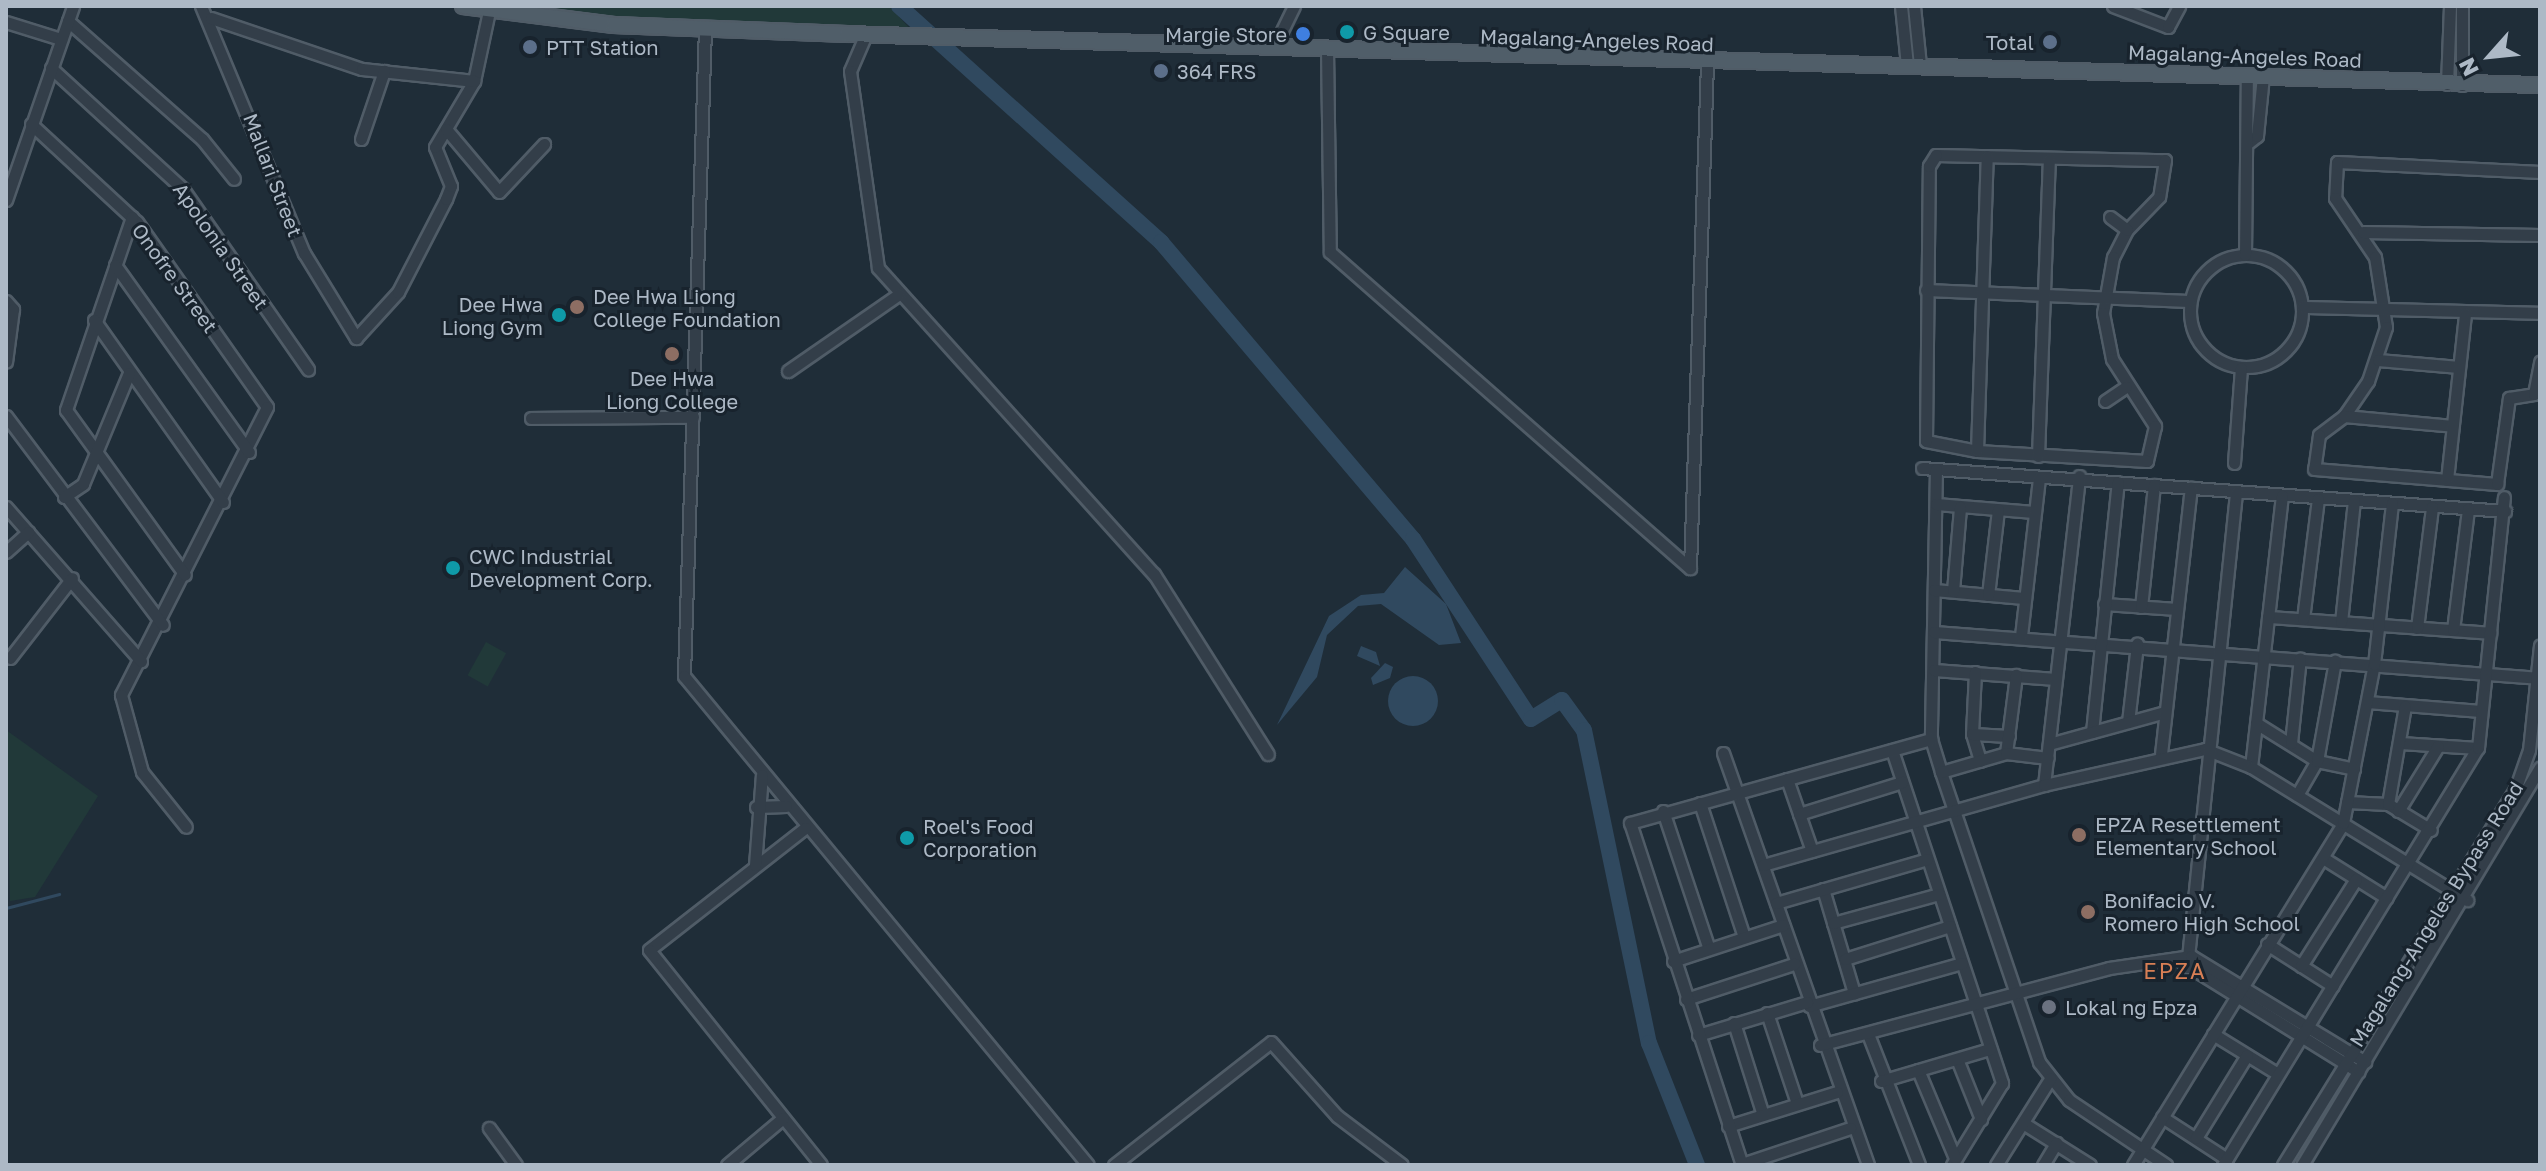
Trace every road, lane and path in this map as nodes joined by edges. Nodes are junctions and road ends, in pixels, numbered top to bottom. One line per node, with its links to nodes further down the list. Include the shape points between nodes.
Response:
1 (73, 6): 14 (street)
2 (201, 6): 13 (street, Mallari Street)
3 (463, 6): 12 (main road, Magalang-Angeles Road)
4 (1288, 6): 21 (street)
5 (1294, 6): 21 (street)
6 (1901, 6): 26 (street)
7 (1914, 6): 26 (street)
8 (2179, 6): 11 (street, via 2168,27)
9 (2450, 6): 17 (street)
10 (2462, 6): 18 (street)
11 (2118, 7)
12 (489, 11): 16 (main road, Magalang-Angeles Road); 31 (street)
13 (211, 18): 28 (street); 35 (street, Mallari Street, via 304,253 356,338 398,292 446,199 451,186 434,151)
14 (68, 21): 20 (street); 42 (street, via 202,139)
15 (6, 22): 20 (street)
16 (705, 28): 19 (main road, Magalang-Angeles Road); 75 (street)
17 (2449, 28): 18 (street); 23 (street)
18 (2462, 28): 24 (street)
19 (866, 34): 21 (main road, Magalang-Angeles Road); 53 (street, via 850,71 859,156 877,266)
20 (61, 39): 27 (street)
21 (1272, 44): 22 (main road, Magalang-Angeles Road)
22 (1327, 49): 25 (main road, Magalang-Angeles Road); 25 (street, via 1330,252 1690,568)
23 (2448, 49): 24 (street); 32 (street)
24 (2462, 49): 32 (street)
25 (1707, 64): 26 (main road, Magalang-Angeles Road)
26 (1914, 65): 29 (main road, Magalang-Angeles Road)
27 (51, 68): 34 (street); 68 (street, Apolonia Street, via 182,188)
28 (384, 71): 31 (street); 36 (street)
29 (2247, 75): 30 (main road, Magalang-Angeles Road); 37 (street)
30 (2263, 76): 32 (main road, Magalang-Angeles Road); 37 (street, via 2257,136)
31 (474, 81): 35 (street)
32 (2455, 84): 33 (main road, Magalang-Angeles Road)
33 (2540, 85)
34 (31, 124): 43 (street); 44 (street, Onofre Street)
35 (446, 129): 38 (street, via 499,192)
36 (361, 139)
37 (2249, 142): 49 (street)
38 (544, 144)
39 (1987, 156): 40 (street); 51 (street, via 1931,160); 52 (street)
40 (2049, 159): 46 (street, via 2165,160 2159,197); 54 (street)
41 (2540, 172): 47 (street, via 2337,162 2335,198)
42 (234, 179)
43 (7, 196)
44 (132, 217): 50 (street); 79 (street, Onofre Street, via 267,412)
45 (2110, 217): 46 (street)
46 (2127, 230): 55 (street)
47 (2363, 232): 48 (street); 59 (street)
48 (2540, 235)
49 (2245, 255): 57 (street, via 2210,267); 58 (street, via 2278,264)
50 (115, 265): 62 (street); 79 (street)
51 (1926, 290): 52 (street); 78 (street, via 1923,435 1929,444)
52 (1982, 293): 54 (street); 78 (street)
53 (899, 294): 69 (street); 165 (street, via 1154,574)
54 (2043, 295): 55 (street); 81 (street)
55 (2104, 296): 57 (street); 71 (street, via 2104,333)
56 (6, 301): 64 (street, via 13,309)
57 (2189, 301): 67 (street, via 2198,343)
58 (2302, 307): 59 (street); 67 (street, via 2301,325 2280,357)
59 (2386, 307): 60 (street); 63 (street)
60 (2465, 313): 61 (street); 66 (street)
61 (2540, 313)
62 (94, 320): 70 (street); 80 (street, via 66,410)
63 (2378, 360): 66 (street); 74 (street)
64 (6, 362)
65 (2540, 362): 87 (street, via 2534,394 2509,398 2497,484)
66 (2459, 367): 77 (street)
67 (2241, 368): 82 (street)
68 (308, 369)
69 (788, 371)
70 (129, 373): 80 (street); 97 (street)
71 (2126, 387): 72 (street); 81 (street, via 2155,426 2147,461)
72 (2105, 401)
73 (6, 416): 93 (street)
74 (2344, 416): 77 (street); 87 (street, via 2319,435 2311,463 2318,472)
75 (693, 417): 76 (street); 174 (street, via 680,656 692,692)
76 (531, 418)
77 (2453, 426): 87 (street)
78 (1977, 451): 81 (street)
79 (249, 452): 97 (street)
80 (95, 453): 93 (street, via 83,484); 109 (street)
81 (2038, 456)
82 (2234, 463)
83 (1922, 468): 84 (street)
84 (1936, 469): 85 (street); 99 (street)
85 (2039, 477): 86 (street); 106 (street)
86 (2078, 477): 88 (street); 128 (street)
87 (2447, 480)
88 (2118, 482): 89 (street); 115 (street)
89 (2154, 485): 90 (street); 116 (street)
90 (2191, 488): 91 (street); 117 (street)
91 (2236, 492): 92 (street); 133 (street)
92 (2282, 496): 95 (street); 118 (street)
93 (64, 497): 121 (street)
94 (2504, 497): 105 (street)
95 (2318, 499): 96 (street); 119 (street)
96 (2354, 501): 98 (street); 120 (street)
97 (223, 502): 109 (street)
98 (2392, 503): 102 (street); 122 (street)
99 (1936, 504): 101 (street); 111 (street)
100 (6, 507): 107 (street)
101 (1960, 507): 104 (street); 112 (street)
102 (2432, 507): 103 (street); 123 (street)
103 (2468, 509): 105 (street); 124 (street)
104 (1998, 510): 106 (street); 113 (street)
105 (2505, 511): 126 (street)
106 (2034, 512): 114 (street)
107 (28, 532): 108 (street); 110 (street)
108 (6, 552)
109 (185, 575): 121 (street)
110 (72, 578): 135 (street); 137 (street, via 126,652)
111 (1934, 590): 112 (street); 125 (street)
112 (1953, 591): 113 (street)
113 (1988, 595): 114 (street)
114 (2024, 598): 127 (street)
115 (2104, 604): 116 (street); 129 (street)
116 (2141, 607): 117 (street)
117 (2177, 609): 132 (street)
118 (2268, 617): 119 (street); 134 (street)
119 (2303, 619): 120 (street)
120 (2341, 622): 122 (street)
121 (163, 625): 137 (street)
122 (2378, 625): 123 (street); 139 (street)
123 (2417, 628): 124 (street)
124 (2453, 630): 126 (street)
125 (1934, 632): 127 (street); 140 (street)
126 (2490, 633): 142 (street)
127 (2021, 636): 128 (street)
128 (2061, 638): 129 (street); 145 (street)
129 (2100, 642): 130 (street); 152 (street)
130 (2137, 644): 132 (street); 150 (street)
131 (2540, 646): 144 (street, Magalang-Angeles Bypass Road)
132 (2173, 648): 133 (street); 149 (street)
133 (2217, 651): 134 (street); 161 (street)
134 (2264, 655): 136 (street); 151 (street)
135 (10, 658)
136 (2300, 658): 138 (street); 156 (street)
137 (141, 661): 190 (street, via 120,707 142,772)
138 (2335, 661): 139 (street); 169 (street)
139 (2374, 664): 142 (street); 146 (street)
140 (1934, 670): 141 (street); 155 (street)
141 (1975, 672): 143 (street); 153 (street)
142 (2486, 673): 144 (street); 148 (street)
143 (2016, 675): 145 (street); 154 (street)
144 (2538, 678): 201 (street, Magalang-Angeles Bypass Road, via 2522,774)
145 (2056, 679): 158 (street)
146 (2367, 702): 147 (street); 172 (street)
147 (2405, 706): 148 (street); 157 (street)
148 (2481, 711): 160 (street)
149 (2165, 712): 150 (street); 166 (street)
150 (2128, 722): 152 (street)
151 (2256, 723): 156 (street); 170 (street)
152 (2092, 732): 158 (street)
153 (1972, 734): 154 (street); 168 (street)
154 (2009, 736): 164 (street)
155 (1931, 739): 162 (street); 173 (street)
156 (2291, 743): 169 (street)
157 (2400, 743): 159 (street); 184 (street)
158 (2049, 744): 167 (street)
159 (2438, 746): 160 (street); 184 (street)
160 (2478, 748): 192 (street)
161 (2205, 749): 166 (street); 170 (street); 214 (street)
162 (1892, 750): 175 (street); 176 (street)
163 (1723, 753): 178 (street)
164 (2006, 753): 167 (street); 168 (street)
165 (1268, 754)
166 (2161, 754): 177 (street)
167 (2048, 758): 177 (street)
168 (1980, 761): 173 (street)
169 (2317, 761): 172 (street); 179 (street)
170 (2251, 767): 179 (street)
171 (2540, 768): 204 (street, Magalang-Angeles Bypass Road)
172 (2354, 769): 180 (street)
173 (1941, 772): 185 (street)
174 (762, 775): 182 (street); 183 (street)
175 (1787, 779): 178 (street); 187 (street)
176 (1902, 782): 187 (street); 188 (street)
177 (2044, 785): 185 (street)
178 (1741, 792): 181 (street); 198 (street)
179 (2297, 795): 189 (street)
180 (2347, 802): 184 (street); 189 (street)
181 (1700, 803): 186 (street); 209 (street)
182 (786, 806): 183 (street); 191 (street)
183 (756, 807): 197 (street)
184 (2393, 807): 192 (street)
185 (1954, 810): 188 (street); 221 (street)
186 (1663, 811): 211 (street); 213 (street, via 1629,826)
187 (1799, 814): 193 (street)
188 (1915, 820): 193 (street); 195 (street)
189 (2343, 823): 194 (street); 196 (street)
190 (186, 827)
191 (805, 828): 197 (street); 261 (street)
192 (2431, 830): 196 (street)
193 (1812, 851): 198 (street)
194 (2323, 858): 199 (street); 210 (street)
195 (1927, 859): 200 (street); 202 (street)
196 (2410, 864): 201 (street); 203 (street)
197 (755, 865): 245 (street, via 649,950)
198 (1763, 865): 205 (street)
199 (2356, 879): 203 (street); 217 (street)
200 (1823, 889): 205 (street); 206 (street)
201 (2452, 891): 204 (street); 234 (street, Magalang-Angeles Bypass Road)
202 (1939, 894): 206 (street); 208 (street)
203 (2387, 898): 218 (street)
204 (2467, 900): 236 (street, Magalang-Angeles Bypass Road)
205 (1776, 903): 207 (street)
206 (1833, 923): 212 (street)
207 (1783, 925): 209 (street); 216 (street)
208 (1950, 926): 212 (street); 215 (street)
209 (1744, 937): 211 (street)
210 (2267, 944): 217 (street); 219 (street)
211 (1709, 949): 213 (street)
212 (1845, 959): 220 (street)
213 (1673, 961): 222 (street)
214 (2189, 962): 219 (street); 221 (street, via 2176,956)
215 (1962, 963): 220 (street); 224 (street)
216 (1794, 964): 222 (street); 223 (street)
217 (2301, 966): 218 (street)
218 (2333, 986): 227 (street)
219 (2238, 989): 227 (street); 229 (street)
220 (1854, 993): 223 (street)
221 (2016, 995): 224 (street); 239 (street)
222 (1686, 999): 230 (street)
223 (1808, 1004): 225 (street); 231 (street)
224 (1976, 1006): 228 (street); 232 (street)
225 (1767, 1013): 226 (street); 242 (street)
226 (1734, 1023): 230 (street); 243 (street)
227 (2304, 1030): 234 (street); 238 (street)
228 (1868, 1034): 231 (street); 240 (street)
229 (2213, 1034): 233 (street); 244 (street)
230 (1698, 1035): 248 (street)
231 (1820, 1045): 241 (street)
232 (1990, 1049): 235 (street); 246 (street, via 2002,1083)
233 (2247, 1055): 238 (street); 251 (street)
234 (2347, 1057): 236 (street); 270 (street, Magalang-Angeles Bypass Road)
235 (1957, 1059): 237 (street); 246 (street)
236 (2362, 1067): 271 (street, Magalang-Angeles Bypass Road)
237 (1918, 1070): 240 (street); 254 (street)
238 (2278, 1074): 255 (street)
239 (2050, 1079): 247 (street); 253 (street, via 2091,1118)
240 (1881, 1081): 264 (street)
241 (1837, 1092): 242 (street); 250 (street)
242 (1797, 1103): 243 (street)
243 (1763, 1115): 248 (street)
244 (2162, 1117): 251 (street); 253 (street)
245 (783, 1118): 259 (street); 260 (street)
246 (1981, 1119): 254 (street)
247 (2023, 1123): 252 (street); 265 (street)
248 (1728, 1126): 256 (street)
249 (489, 1128): 258 (street)
250 (1850, 1128): 256 (street); 257 (street)
251 (2196, 1138): 255 (street)
252 (2056, 1143): 266 (street); 267 (street)
253 (2142, 1149): 268 (street); 269 (street)
254 (1954, 1162)
255 (2225, 1162)
256 (1742, 1164)
257 (1865, 1164)
258 (516, 1165)
259 (727, 1165)
260 (821, 1165)
261 (1088, 1165)
262 (1114, 1165): 263 (street, via 1271,1042 1337,1116)
263 (1402, 1165)
264 (1919, 1165)
265 (1996, 1165)
266 (2043, 1165)
267 (2089, 1165)
268 (2133, 1165)
269 (2166, 1165)
270 (2283, 1165)
271 (2302, 1165)

